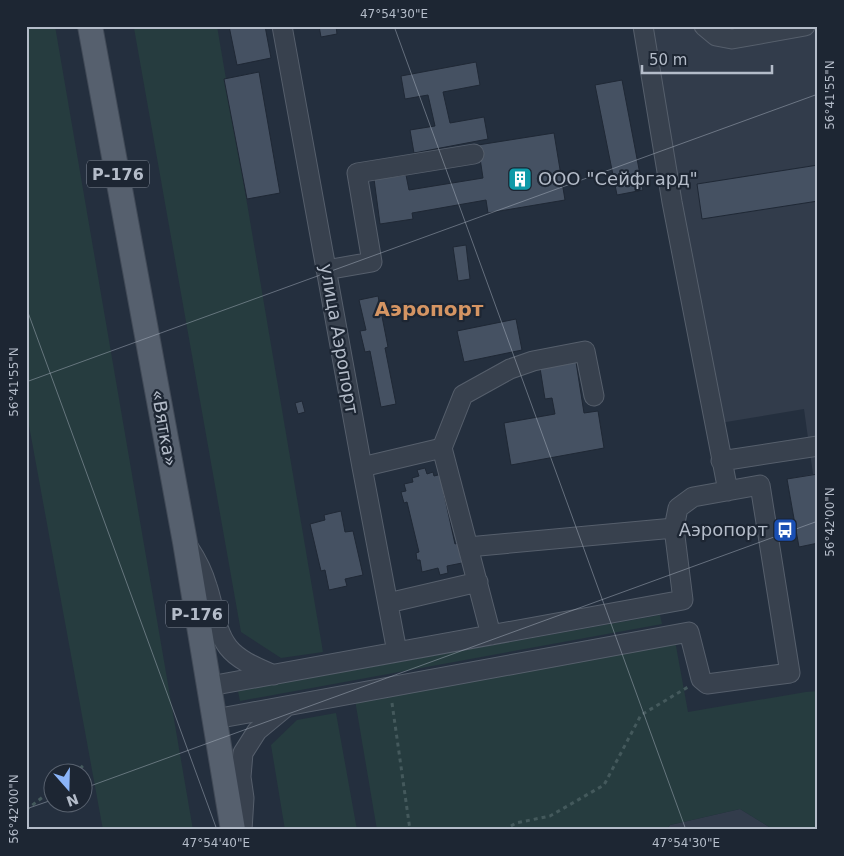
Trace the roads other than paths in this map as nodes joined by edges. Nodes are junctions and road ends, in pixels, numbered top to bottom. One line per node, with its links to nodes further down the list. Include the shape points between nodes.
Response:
1 (90, 26): 15 (main road, «Вятка» / Р-176)
2 (282, 26): 7 (street, улица Аэропорт)
3 (643, 26): 11 (street, via 672,202)
4 (704, 26): 5 (street, via 716,36 732,38)
5 (805, 26)
6 (474, 154): 7 (street, via 356,174 372,262)
7 (326, 270): 12 (street, улица Аэропорт)
8 (594, 396): 10 (street, via 585,351 533,361 462,394)
9 (818, 446): 11 (street)
10 (442, 448): 12 (street); 16 (street)
11 (722, 461): 13 (street)
12 (362, 468): 19 (street, улица Аэропорт)
13 (728, 491): 14 (street, via 693,497 678,508); 20 (street, via 760,485 790,673 708,684 701,679)
14 (674, 528): 16 (street); 18 (street)
15 (185, 542): 23 (street, via 198,561 220,633 229,648 244,661); 24 (main road, «Вятка» / Р-176)
16 (468, 547): 17 (street)
17 (478, 582): 19 (street); 21 (street)
18 (683, 600): 20 (street); 21 (street)
19 (388, 603): 22 (street, улица Аэропорт)
20 (689, 632): 25 (street)
21 (491, 635): 22 (street)
22 (398, 652): 23 (street)
23 (274, 675): 24 (street)
24 (210, 686): 26 (main road, «Вятка» / Р-176)
25 (287, 706): 26 (street); 28 (street, via 257,731 243,753)
26 (215, 719): 27 (main road, «Вятка» / Р-176)
27 (233, 830)
28 (242, 830)

